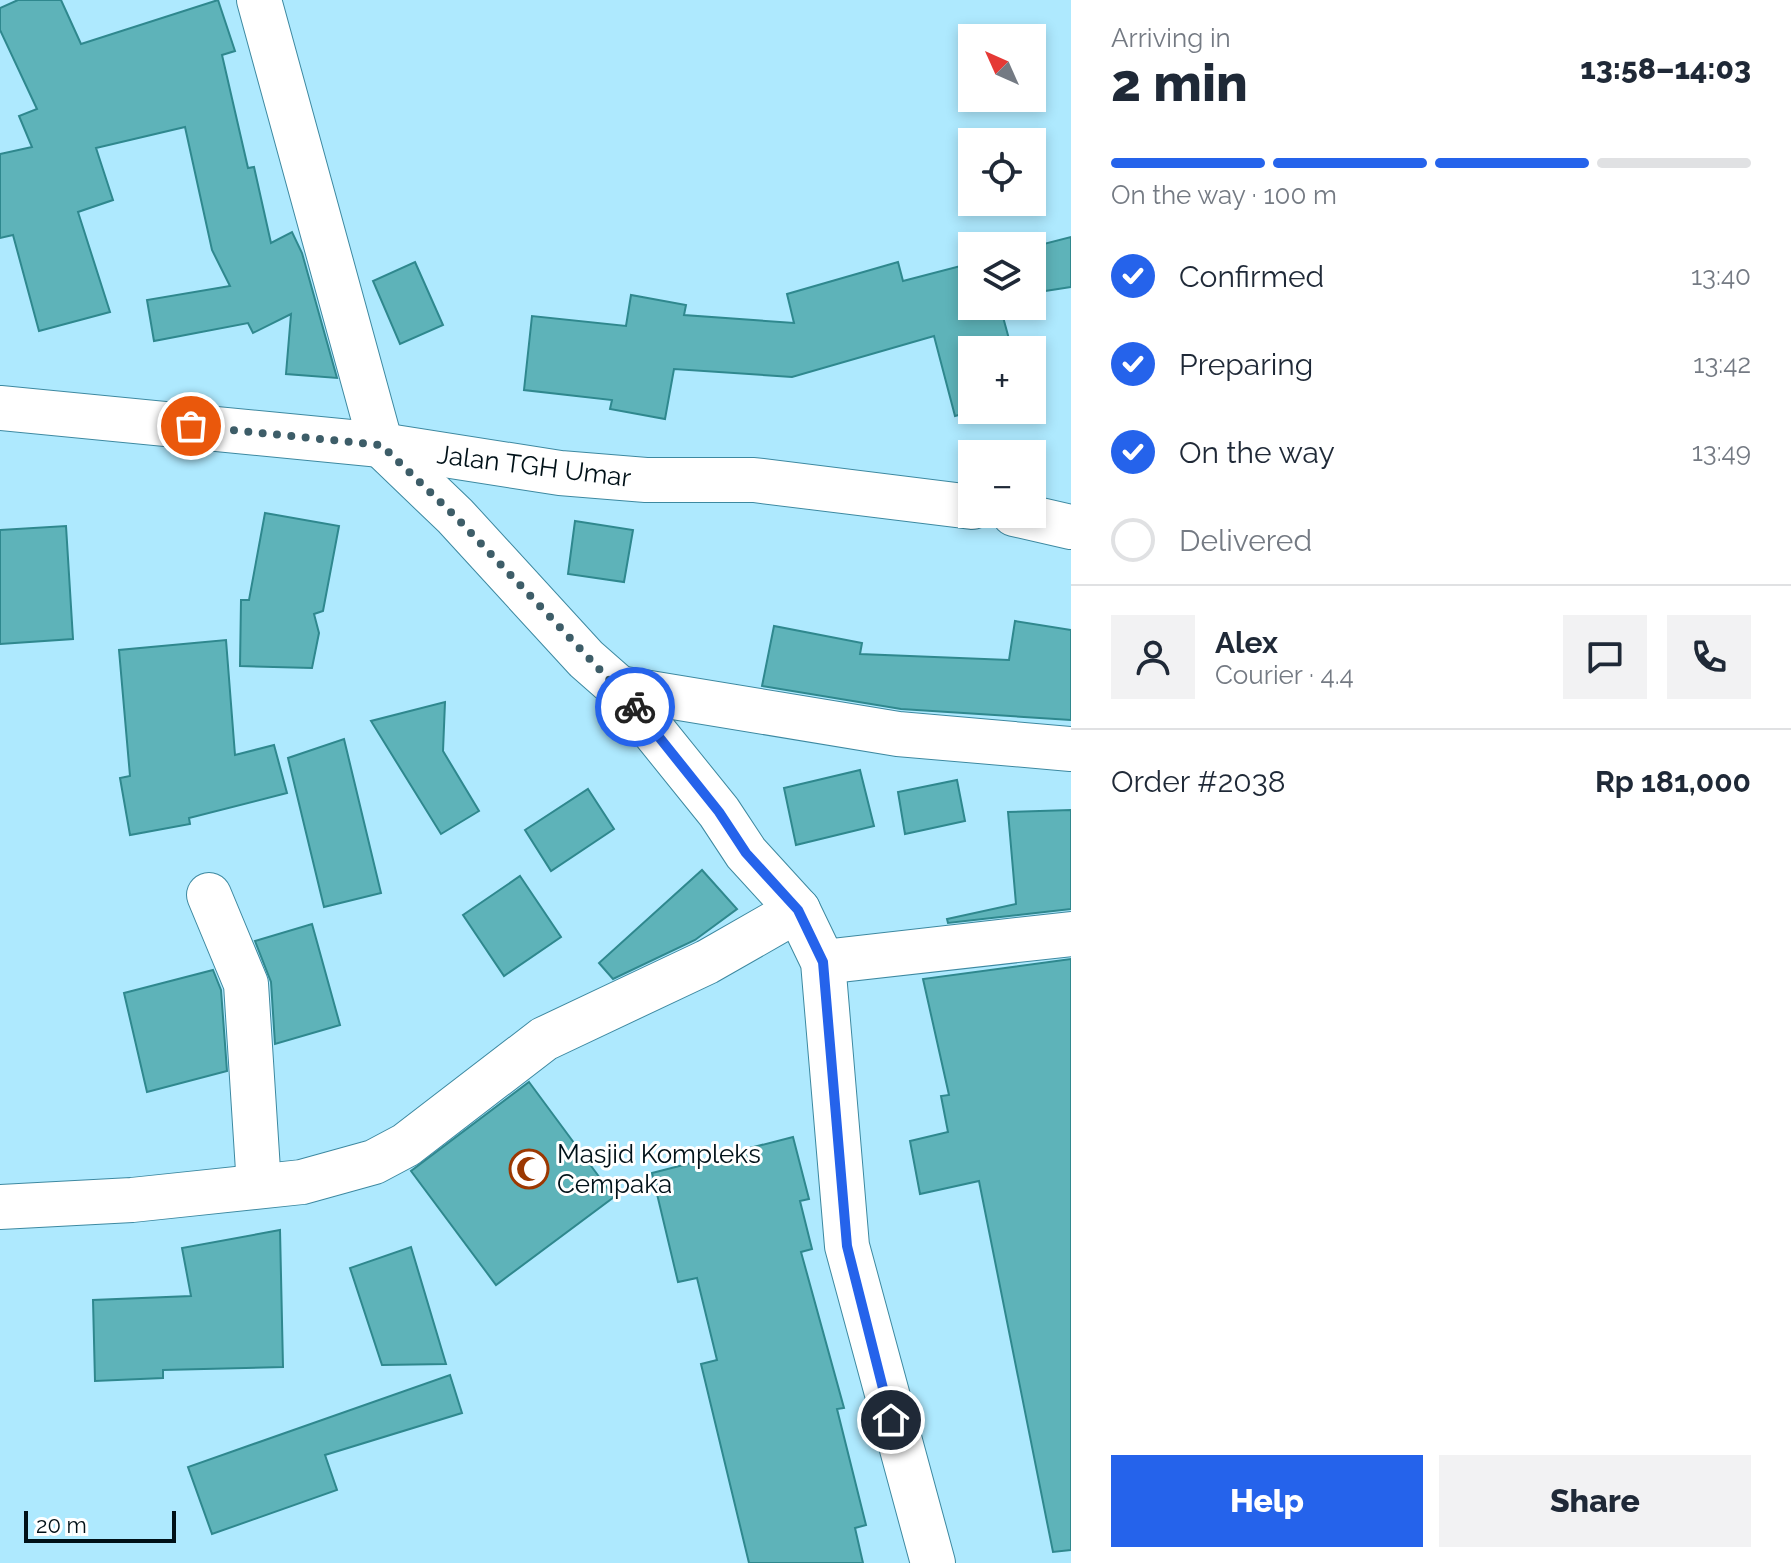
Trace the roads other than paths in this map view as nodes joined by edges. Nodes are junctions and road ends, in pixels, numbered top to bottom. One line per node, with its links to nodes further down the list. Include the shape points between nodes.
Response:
1 (259, 0): 3 (street)
2 (0, 408): 3 (street, Jalan TGH Umar)
3 (381, 445): 4 (street, Jalan TGH Umar, via 560,473 754,480); 7 (street)
4 (958, 505)
5 (1046, 521): 6 (street)
6 (1071, 527)
7 (619, 688): 8 (street, via 898,734); 10 (street, via 746,853)
8 (1071, 749)
9 (209, 895): 13 (street, via 246,984)
10 (798, 910): 12 (street); 13 (street, via 707,962 544,1039 406,1145 374,1162 302,1182)
11 (1071, 934): 12 (street)
12 (823, 962): 15 (street, via 847,1246)
13 (259, 1186): 14 (street)
14 (0, 1207)
15 (933, 1563)

